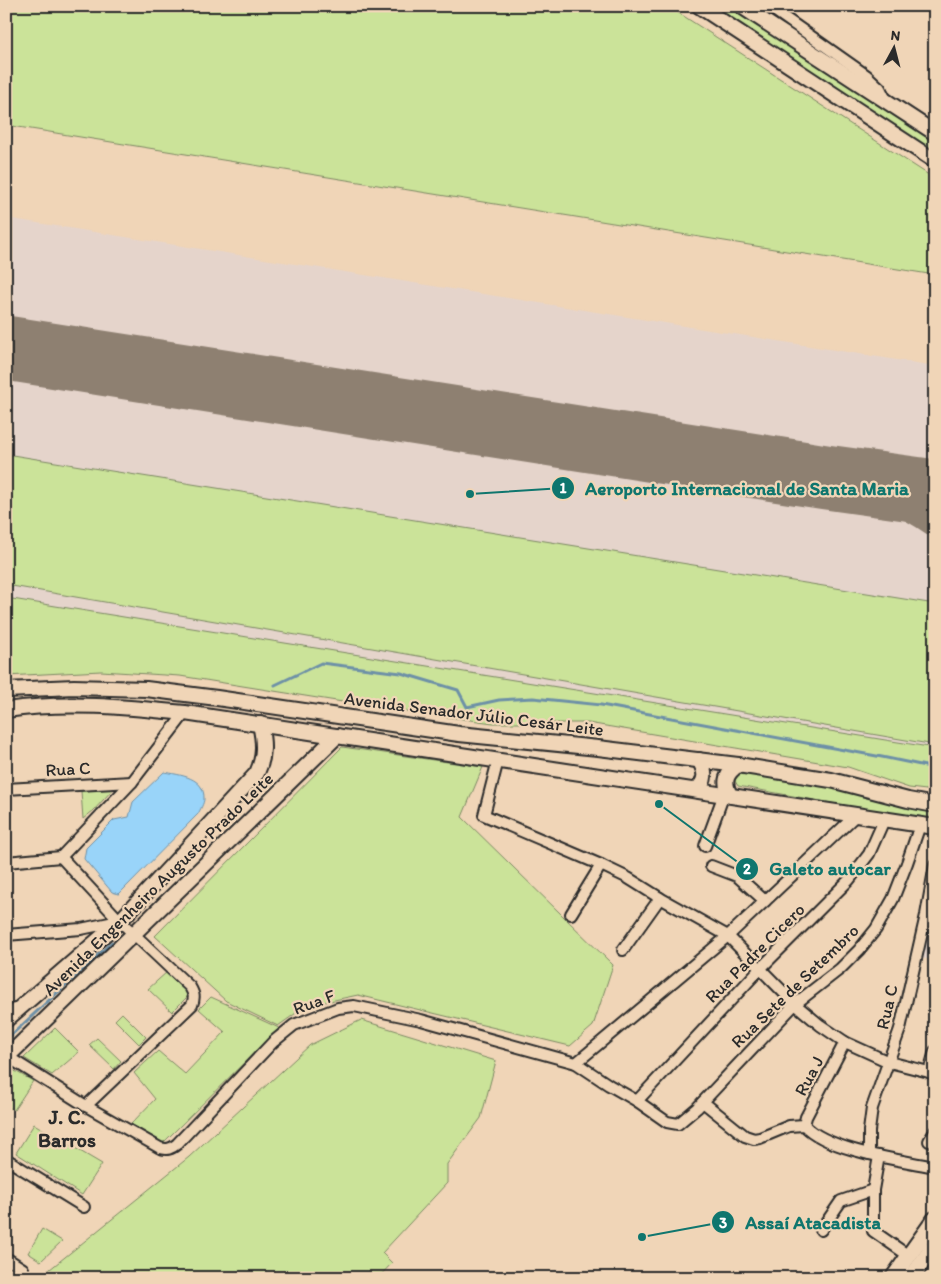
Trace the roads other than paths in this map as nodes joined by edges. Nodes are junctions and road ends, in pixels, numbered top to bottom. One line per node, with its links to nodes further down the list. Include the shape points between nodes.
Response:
1 (699, 6): 6 (main road)
2 (741, 6): 4 (main road)
3 (770, 7): 4 (street, via 873,81)
4 (886, 101): 5 (main road)
5 (935, 133)
6 (935, 161)
7 (6, 690): 13 (main road, Avenida Senador Júlio Cesár Leite, via 74,687 146,689 459,734)
8 (6, 710): 9 (main road, via 122,706)
9 (185, 713): 10 (main road); 15 (street)
10 (260, 724): 11 (main road); 33 (main road, Avenida Engenheiro Augusto Prado Leite, via 264,751 257,773)
11 (337, 736): 12 (main road); 34 (main road, Avenida Engenheiro Augusto Prado Leite)
12 (498, 760): 17 (main road); 27 (street, via 484,815)
13 (699, 760): 14 (main road, Avenida Senador Júlio Cesár Leite); 17 (main road, via 704,780)
14 (738, 765): 18 (main road, via 725,781); 19 (main road, Avenida Senador Júlio Cesár Leite, via 831,780)
15 (132, 782): 16 (street, Rua C); 25 (street)
16 (6, 789)
17 (696, 790): 18 (main road)
18 (727, 794): 20 (main road); 24 (street)
19 (935, 805)
20 (855, 816): 21 (main road); 31 (street)
21 (884, 820): 22 (main road); 38 (street, Rua Padre Cicero, via 862,865)
22 (920, 825): 23 (main road); 39 (street, Rua Sete de Setembro, via 893,899 876,929 840,969)
23 (935, 827)
24 (704, 846)
25 (61, 857): 26 (street); 33 (street)
26 (6, 862)
27 (601, 865): 30 (street); 32 (street)
28 (935, 865): 45 (street, Rua C, via 900,1029)
29 (710, 866): 31 (street, via 737,876)
30 (660, 898): 36 (street); 37 (street)
31 (766, 901): 36 (street)
32 (571, 914)
33 (120, 921): 34 (street); 35 (street, via 81,929); 40 (main road, Avenida Engenheiro Augusto Prado Leite)
34 (135, 934): 44 (main road, Avenida Engenheiro Augusto Prado Leite); 50 (street, via 190,987 194,999 192,1005)
35 (6, 935)
36 (728, 936): 38 (street); 46 (street)
37 (623, 950)
38 (759, 970): 39 (street); 48 (street, Rua Padre Cicero)
39 (795, 1004): 42 (street); 49 (street, Rua Sete de Setembro)
40 (12, 1009): 41 (main road, Avenida Engenheiro Augusto Prado Leite)
41 (6, 1020)
42 (845, 1042): 45 (street); 52 (street, Rua J)
43 (935, 1051): 47 (street)
44 (7, 1058): 50 (street)
45 (888, 1062): 47 (street); 55 (street, Rua C, via 872,1108)
46 (576, 1063): 48 (street, Rua F); 50 (street, Rua F, via 421,1020 354,1006 338,1008 294,1025 273,1042 171,1148 160,1148)
47 (932, 1074)
48 (637, 1101): 51 (street, Rua F, via 667,1122)
49 (702, 1102): 51 (street, Rua Sete de Setembro); 52 (street, via 745,1136 754,1139 789,1126)
50 (86, 1106)
51 (678, 1124)
52 (804, 1125): 55 (street, via 836,1144)
53 (935, 1130): 54 (street)
54 (929, 1141)
55 (874, 1155): 57 (street); 58 (street, Rua C)
56 (6, 1159): 59 (street)
57 (935, 1167)
58 (873, 1190): 61 (street, via 841,1201); 63 (street, Rua C, via 873,1231)
59 (84, 1206)
60 (935, 1219): 63 (main road)
61 (821, 1230)
62 (935, 1244): 67 (main road)
63 (909, 1256): 66 (main road)
64 (6, 1258): 65 (street)
65 (23, 1269)
66 (893, 1278)
67 (911, 1278)

